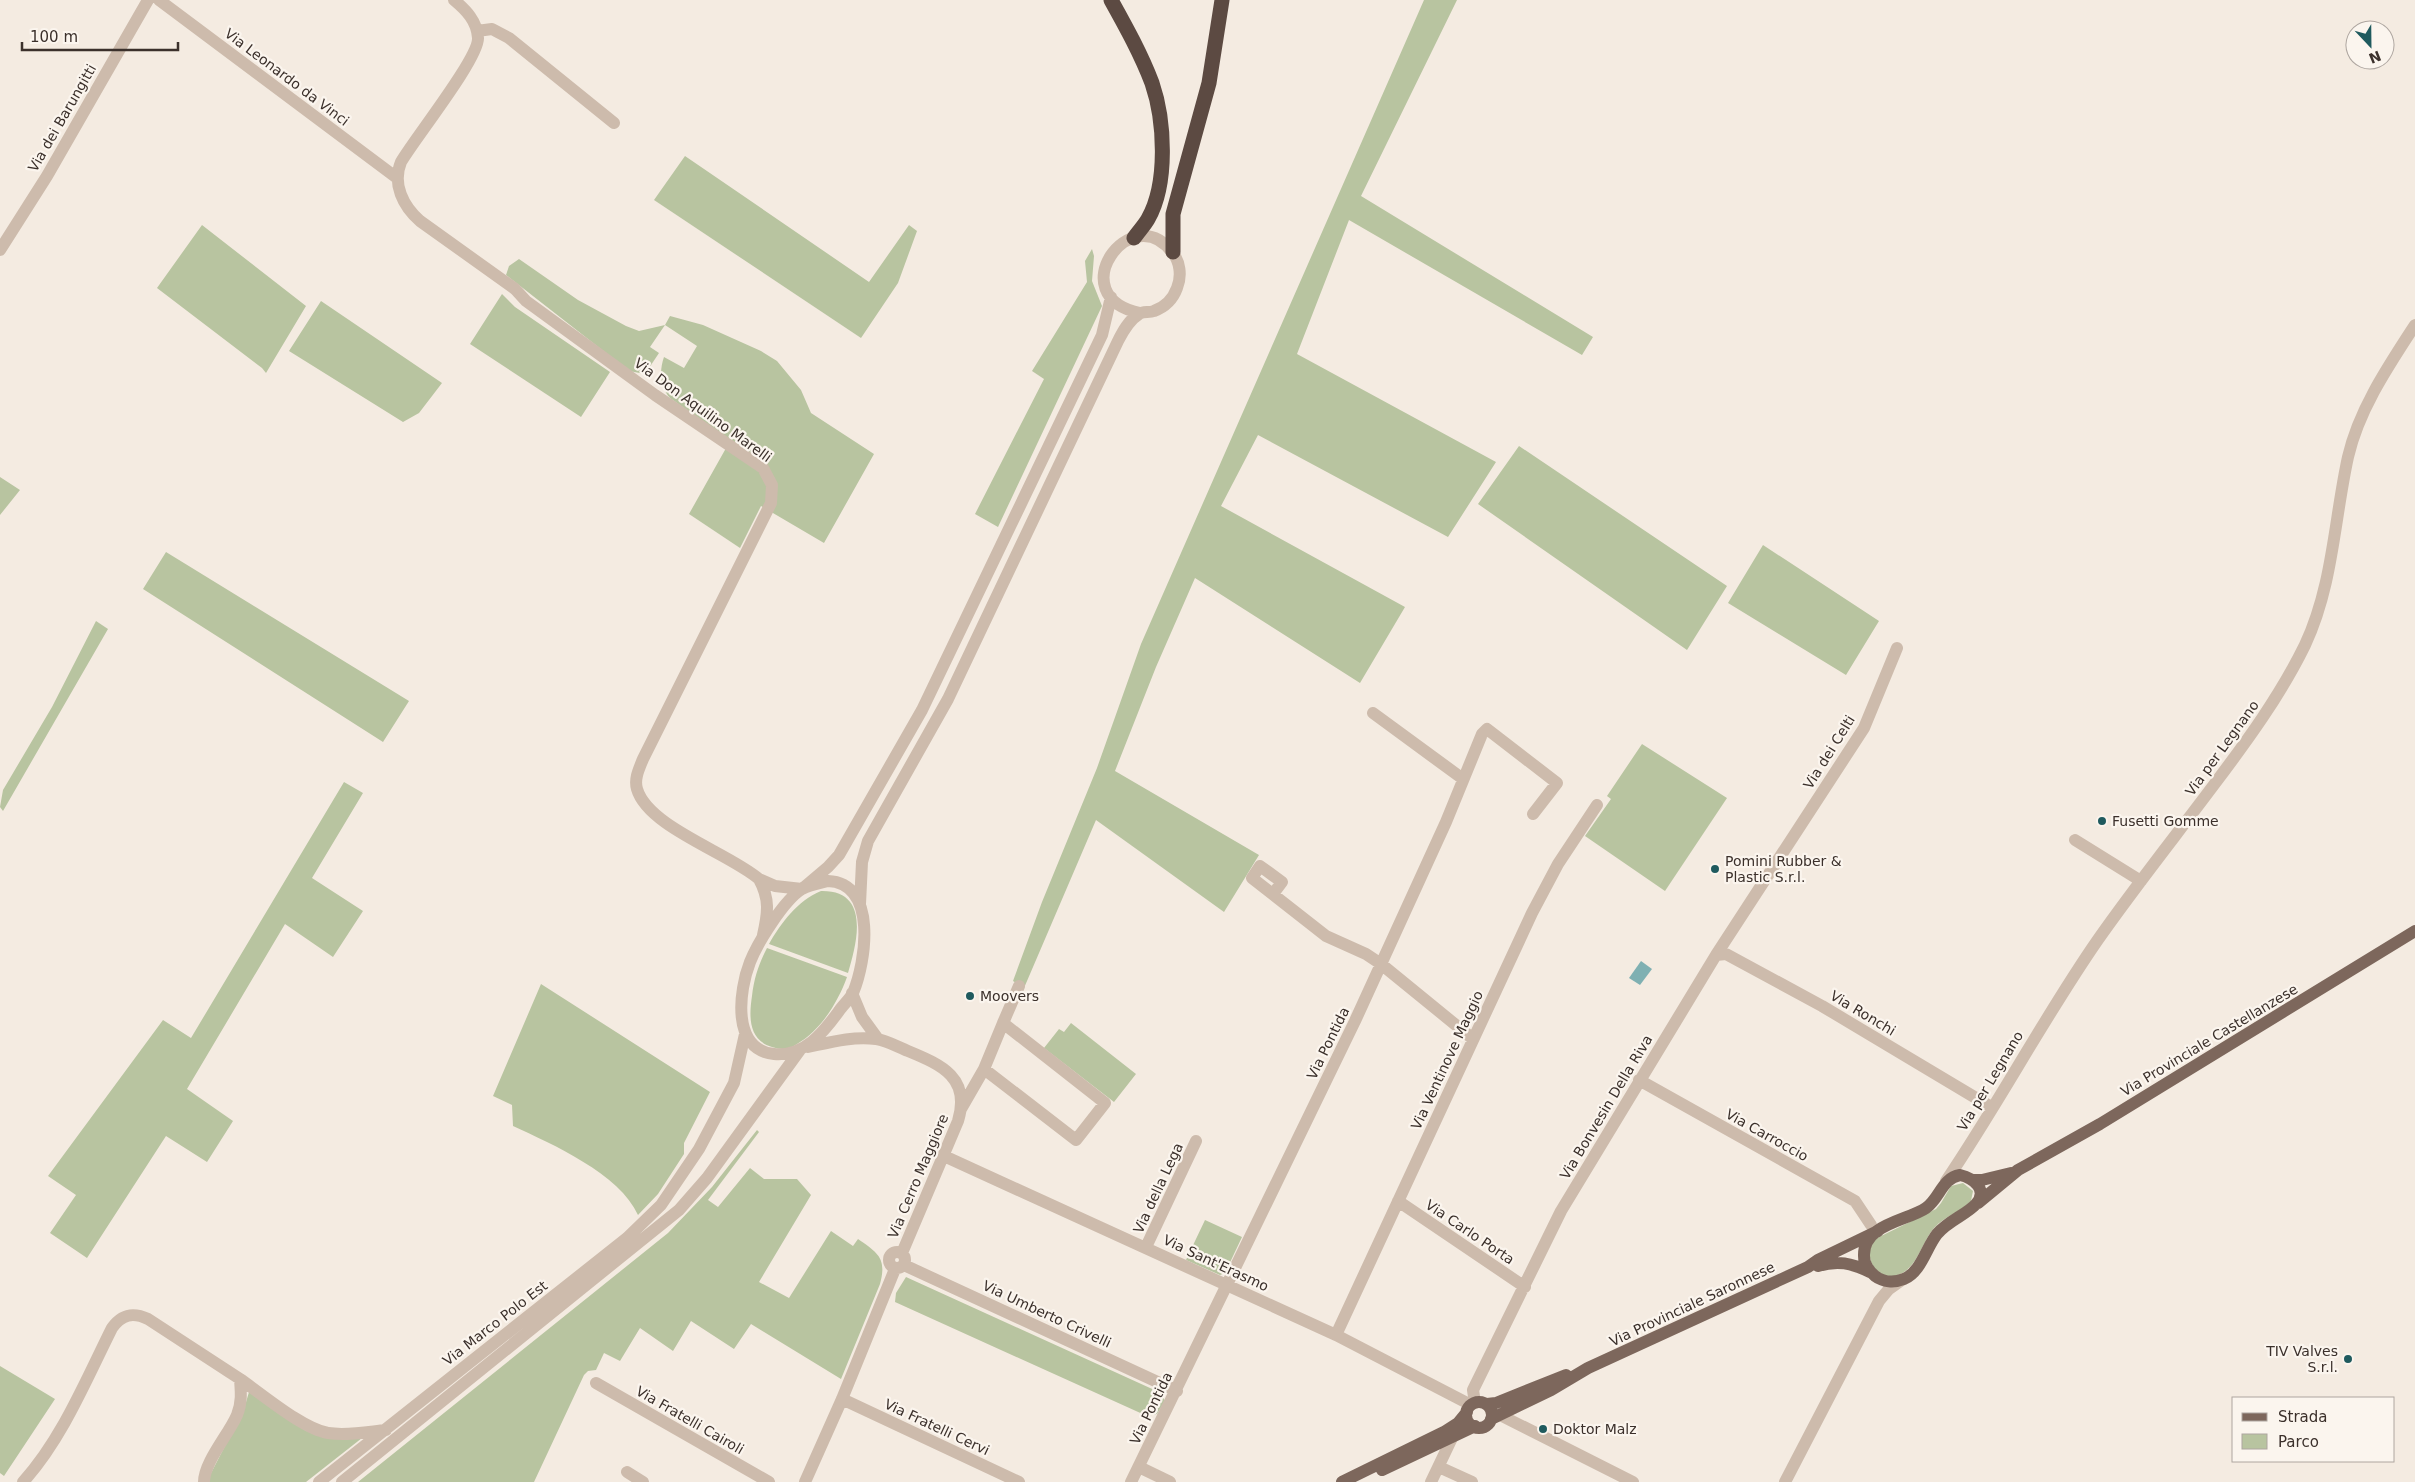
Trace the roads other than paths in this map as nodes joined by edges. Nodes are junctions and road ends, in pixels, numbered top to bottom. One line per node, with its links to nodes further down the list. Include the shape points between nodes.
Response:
1 (148, 0): 10 (street, Via dei Barungitti, via 47,176)
2 (159, 0): 8 (street, Via Leonardo da Vinci)
3 (454, 0): 6 (street, via 470,16)
4 (1111, 0): 9 (highway, via 1137,47 1152,85 1162,154 1157,198 1148,219)
5 (1222, 0): 11 (highway, via 1206,92 1173,214)
6 (477, 31): 7 (street, via 492,29 509,38); 8 (street, via 478,43 474,53 409,148)
7 (614, 124)
8 (397, 178): 22 (street, Via Don Aquilino Marelli, via 404,201 420,221 655,395 763,468 768,475 772,485 771,503 637,776 641,798 655,815)
9 (1134, 238): 11 (street, via 1155,239); 12 (street, via 1117,246 1106,261 1105,286)
10 (0, 250)
11 (1172, 252): 13 (street, via 1180,274 1173,297 1158,309)
12 (1111, 297): 13 (street, via 1119,306); 24 (street, via 1102,335 922,710 838,855 828,868)
13 (1140, 313): 26 (street, via 1118,340 948,699 868,841 862,862)
14 (2415, 325): 23 (street, Via per Legnano, via 2387,369 2351,448 2325,592 2305,645 2261,722)
15 (1897, 648): 20 (street, Via dei Celti, via 1864,728)
16 (1373, 713): 17 (street)
17 (1463, 779): 19 (street, Via Pontida, via 1487,729 1557,782); 30 (street, Via Pontida)
18 (1597, 805): 35 (street, Via Ventinove Maggio, via 1545,887)
19 (1533, 814)
20 (1792, 839): 29 (street, Via Bonvesin Della Riva)
21 (2075, 840): 23 (street)
22 (759, 879): 24 (street, Via Don Aquilino Marelli, via 775,886); 28 (street, via 769,905)
23 (2141, 881): 40 (street, Via per Legnano, via 2044,1020)
24 (802, 889): 26 (street, via 833,881 853,892); 28 (street)
25 (1273, 894): 30 (street, via 1326,936)
26 (860, 904): 32 (street, via 864,940)
27 (2415, 931): 45 (main road, Via Provinciale Castellanzese, via 2100,1124)
28 (763, 935): 34 (street, via 749,964 741,1007)
29 (1716, 955): 39 (street, Via Bonvesin Della Riva); 40 (street, Via Ronchi, via 1726,954 1813,1001)
30 (1381, 964): 35 (street); 56 (street, Via Pontida)
31 (1019, 986): 33 (street)
32 (853, 990): 36 (street, via 862,1017); 37 (street, via 827,1028)
33 (1003, 1023): 38 (street); 38 (street, via 1104,1103 1076,1140)
34 (745, 1034): 37 (street, via 756,1047 770,1054 786,1056); 68 (street, Via Marco Polo Est, via 734,1083 699,1149 661,1205 627,1238)
35 (1473, 1038): 48 (street, Via Ventinove Maggio)
36 (878, 1039): 37 (street, Via Cerro Maggiore, via 852,1038); 41 (street, Via Cerro Maggiore, via 942,1067 960,1088)
37 (804, 1048): 76 (street, via 707,1178 679,1210)
38 (984, 1069): 41 (street)
39 (1639, 1080): 50 (street, Via Carroccio, via 1855,1201); 57 (street, Via Bonvesin Della Riva, via 1561,1211)
40 (1991, 1107): 43 (street, Via per Legnano)
41 (961, 1109): 44 (street, Via Cerro Maggiore)
42 (1196, 1141): 51 (street, Via della Lega)
43 (1968, 1149): 46 (street, Via per Legnano, via 1963,1166); 47 (street, Via per Legnano)
44 (944, 1156): 51 (street, Via Sant'Erasmo); 52 (street, Via Cerro Maggiore)
45 (2018, 1170): 46 (main road, Via Provinciale Castellanzese, via 1995,1178); 49 (main road, Via Provinciale Castellanzese)
46 (1971, 1179): 47 (main road, Via Provinciale Castellanzese, via 1953,1176); 49 (main road, via 1979,1187)
47 (1946, 1181): 50 (main road, Via Provinciale Saronnese, via 1933,1203 1921,1211)
48 (1398, 1201): 57 (street, Via Carlo Porta); 59 (street, Via Ventinove Maggio)
49 (1978, 1203): 55 (main road, Via Provinciale Castellanzese, via 1942,1228 1916,1269)
50 (1874, 1228): 53 (main road, Via Provinciale Saronnese); 54 (main road, via 1864,1254 1864,1261)
51 (1146, 1247): 56 (street, Via Sant'Erasmo)
52 (900, 1262): 63 (street, Via Umberto Crivelli); 64 (street, Via Cerro Maggiore)
53 (1808, 1267): 54 (main road, Via Provinciale Saronnese, via 1848,1262); 60 (main road, Via Provinciale Saronnese)
54 (1873, 1274): 55 (main road, Via Provinciale Saronnese, via 1888,1281); 58 (street, via 1880,1285)
55 (1903, 1279): 58 (street, via 1888,1289)
56 (1226, 1285): 59 (street, Via Sant'Erasmo); 63 (street, Via Pontida)
57 (1525, 1287): 65 (street, Via Bonvesin Della Riva, via 1473,1390)
58 (1879, 1301): 88 (street)
59 (1336, 1335): 65 (street, Via Sant'Erasmo)
60 (1588, 1368): 65 (main road, Via Provinciale Saronnese, via 1496,1403); 66 (main road, Via Provinciale Saronnese)
61 (240, 1379): 68 (street, via 321,1432); 73 (street, via 148,1319 133,1314 122,1317 112,1328 72,1407 37,1466); 74 (street, via 237,1415 207,1469)
62 (596, 1383): 78 (street, Via Fratelli Cairoli)
63 (1177, 1390): 71 (street, Via Pontida)
64 (842, 1399): 79 (street, Via Cerro Maggiore); 80 (street, Via Fratelli Cervi)
65 (1475, 1406): 66 (main road, via 1492,1411); 67 (main road, via 1469,1422); 83 (main road, Via Provinciale Saronnese, via 1444,1432)
66 (1496, 1417): 67 (main road, Via Provinciale Saronnese, via 1484,1427); 87 (street)
67 (1475, 1426): 69 (main road)
68 (386, 1430): 75 (street, Via Marco Polo Est)
69 (1452, 1438): 70 (street); 84 (main road)
70 (1438, 1466): 85 (street); 86 (street)
71 (1139, 1467): 81 (street, Via Pontida); 82 (street)
72 (627, 1472): 77 (street)
73 (23, 1482)
74 (204, 1482)
75 (319, 1482)
76 (342, 1482)
77 (643, 1482)
78 (769, 1482)
79 (805, 1482)
80 (1019, 1482)
81 (1131, 1482)
82 (1170, 1482)
83 (1342, 1482)
84 (1352, 1482)
85 (1431, 1482)
86 (1472, 1482)
87 (1633, 1482)
88 (1785, 1482)

